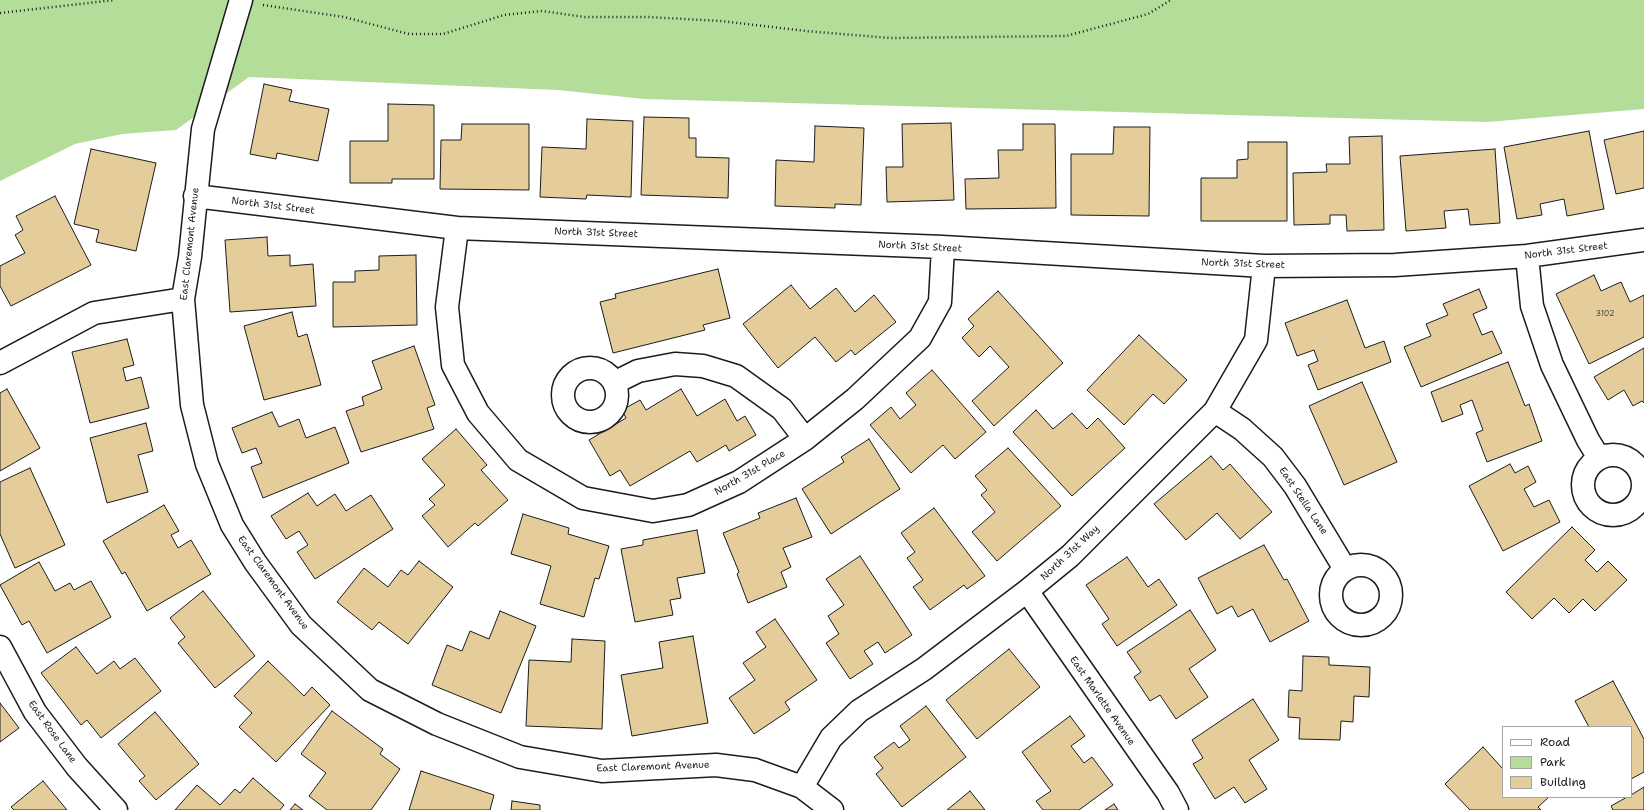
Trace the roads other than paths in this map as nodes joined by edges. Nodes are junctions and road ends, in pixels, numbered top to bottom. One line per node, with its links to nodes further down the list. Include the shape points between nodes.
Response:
1 (251, 2): 2 (street, East Claremont Avenue, via 203,129)
2 (196, 196): 3 (street, North 31st Street); 8 (street, East Claremont Avenue)
3 (457, 228): 5 (street, North 31st Street); 12 (street, North 31st Place, via 447,307 453,365 478,413 518,460 583,498 653,510 688,505 717,493)
4 (1644, 240): 6 (street, North 31st Street)
5 (943, 247): 7 (street, North 31st Street); 12 (street, North 31st Place, via 940,302 920,338 855,399)
6 (1527, 256): 7 (street, North 31st Street, via 1395,265); 13 (street, via 1532,306 1552,365)
7 (1264, 266): 11 (street, North 31st Way, via 1256,340)
8 (183, 300): 9 (street, via 94,313); 17 (street, East Claremont Avenue, via 192,405 207,464 232,525 255,562 301,624 370,690 437,724 520,757 602,771 716,765 755,770)
9 (0, 363)
10 (614, 383): 12 (street, via 638,371 675,364 710,368 736,376 782,409)
11 (1215, 411): 14 (street, East Stella Lane, via 1242,429 1273,457 1295,486); 15 (street, North 31st Way, via 1070,556)
12 (805, 440)
13 (1599, 458)
14 (1345, 569)
15 (1027, 591): 17 (street, North 31st Way, via 924,669 859,711 831,738); 20 (street, East Marlette Avenue, via 1168,793)
16 (0, 648): 18 (street, East Rose Lane, via 34,712 77,767)
17 (802, 787): 19 (street, East Claremont Avenue)
18 (116, 810)
19 (832, 810)
20 (1177, 810)

